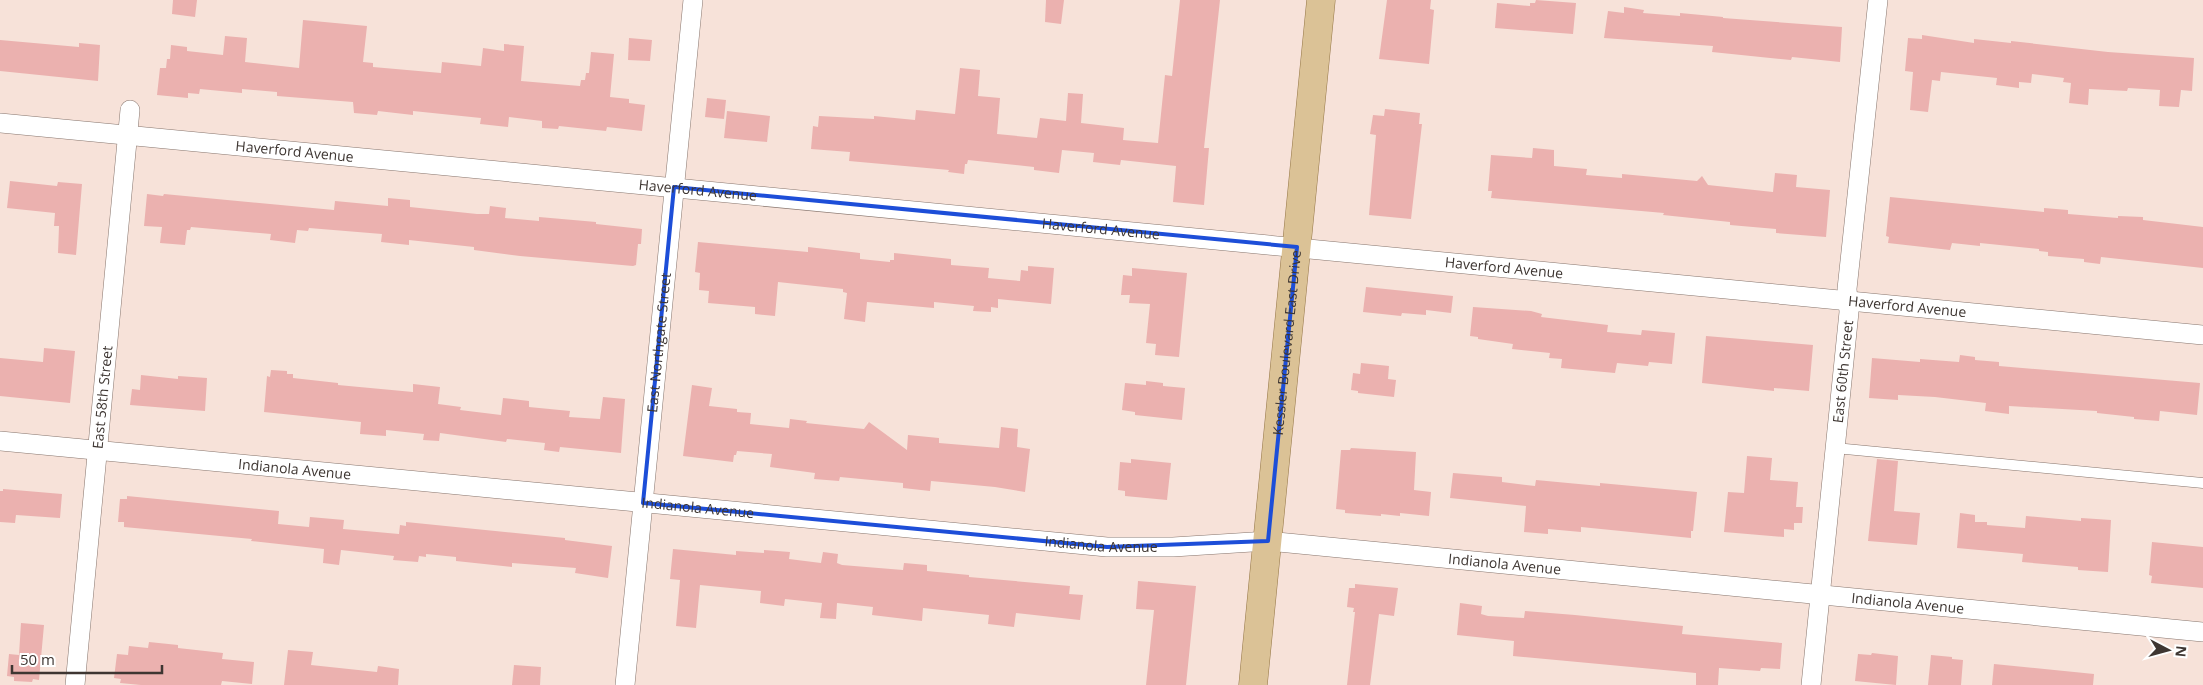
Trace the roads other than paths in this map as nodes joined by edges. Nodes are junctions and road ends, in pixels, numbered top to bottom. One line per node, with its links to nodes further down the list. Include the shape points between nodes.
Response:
1 (693, 0): 7 (street, East Northgate Street)
2 (1321, 0): 8 (main road, Kessler Boulevard East Drive)
3 (1878, 0): 9 (street, East 60th Street, via 1848,284)
4 (130, 110): 6 (street, East 58th Street)
5 (0, 123): 6 (street, Haverford Avenue)
6 (127, 135): 7 (street, Haverford Avenue); 13 (street, East 58th Street)
7 (674, 187): 8 (street, Haverford Avenue); 15 (street, East Northgate Street)
8 (1297, 247): 9 (street, Haverford Avenue); 16 (main road, Kessler Boulevard East Drive)
9 (1849, 300): 10 (street, Haverford Avenue); 12 (street, East 60th Street)
10 (2203, 335)
11 (0, 441): 13 (street, Indianola Avenue)
12 (1836, 448): 14 (lane); 17 (street, East 60th Street)
13 (96, 450): 15 (street, Indianola Avenue); 19 (street, East 58th Street)
14 (2203, 483)
15 (643, 503): 16 (street, Indianola Avenue, via 1107,547); 20 (street, East Northgate Street)
16 (1268, 541): 17 (street, Indianola Avenue); 21 (main road, Kessler Boulevard East Drive)
17 (1820, 595): 18 (street, Indianola Avenue); 22 (street, East 60th Street)
18 (2203, 632)
19 (75, 685)
20 (625, 685)
21 (1253, 685)
22 (1812, 685)

